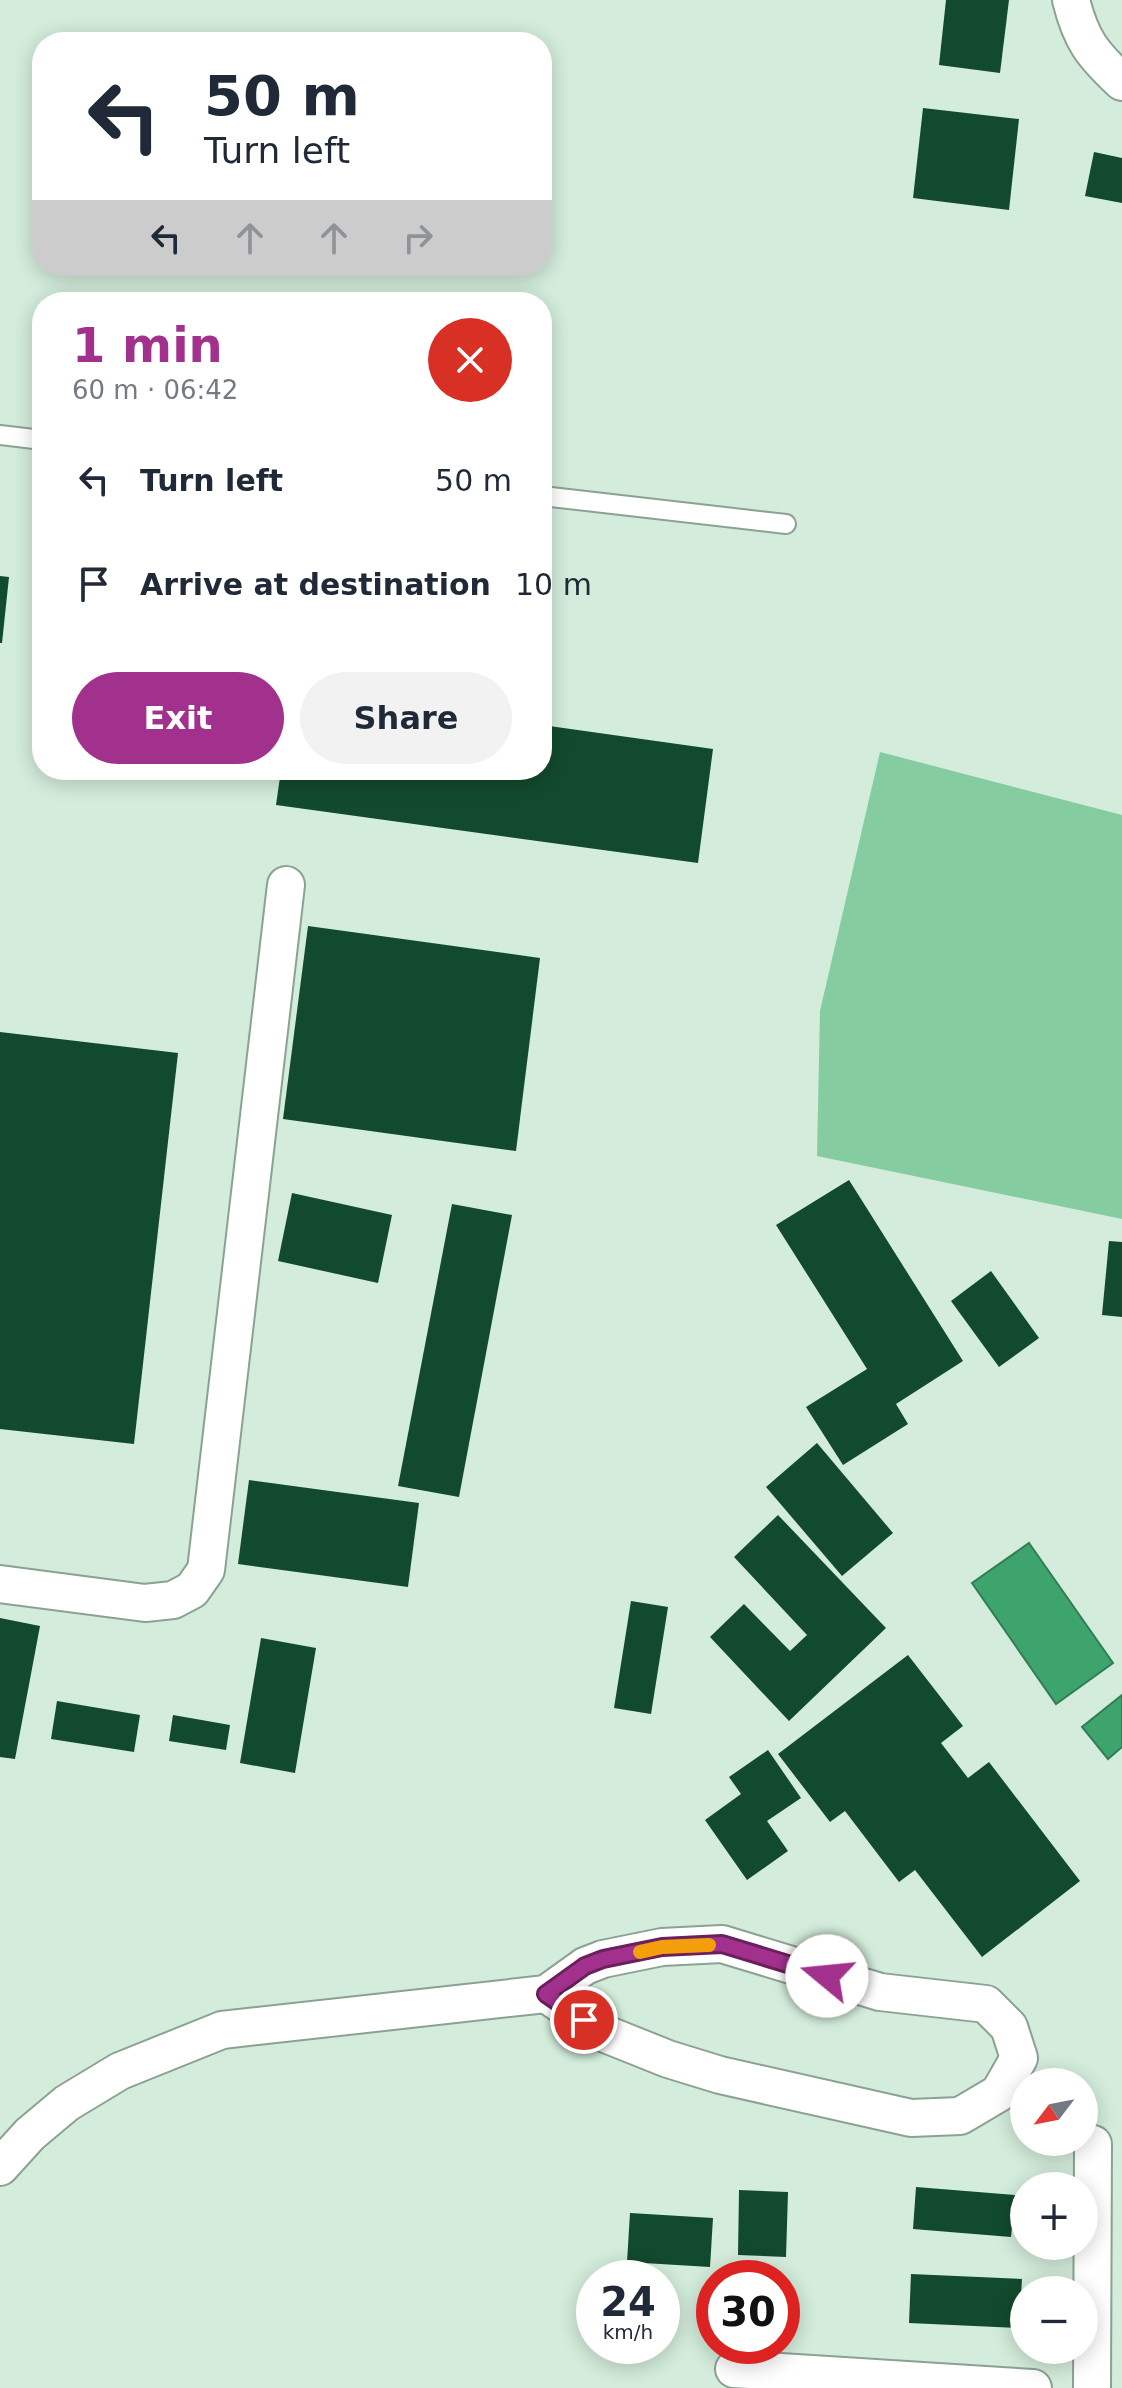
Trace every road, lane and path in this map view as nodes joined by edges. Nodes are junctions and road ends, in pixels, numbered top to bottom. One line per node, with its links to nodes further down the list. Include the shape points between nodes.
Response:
1 (1071, 0): 2 (street, via 1094,56)
2 (1122, 82)
3 (0, 435): 4 (lane)
4 (32, 439)
5 (552, 497): 6 (lane)
6 (786, 524)
7 (286, 885): 8 (street, via 206,1570 192,1590 173,1600 145,1603)
8 (0, 1584)
9 (546, 1994): 9 (street, via 603,1959 662,1947 722,1944 880,1992 986,2004 1009,2027 1019,2058 999,2093 960,2116 911,2118 668,2059 603,2033); 11 (street, via 222,2030 120,2071 67,2103)
10 (1093, 2156): 14 (street)
11 (0, 2167)
12 (734, 2369): 13 (street)
13 (1033, 2388)
14 (1092, 2388)

